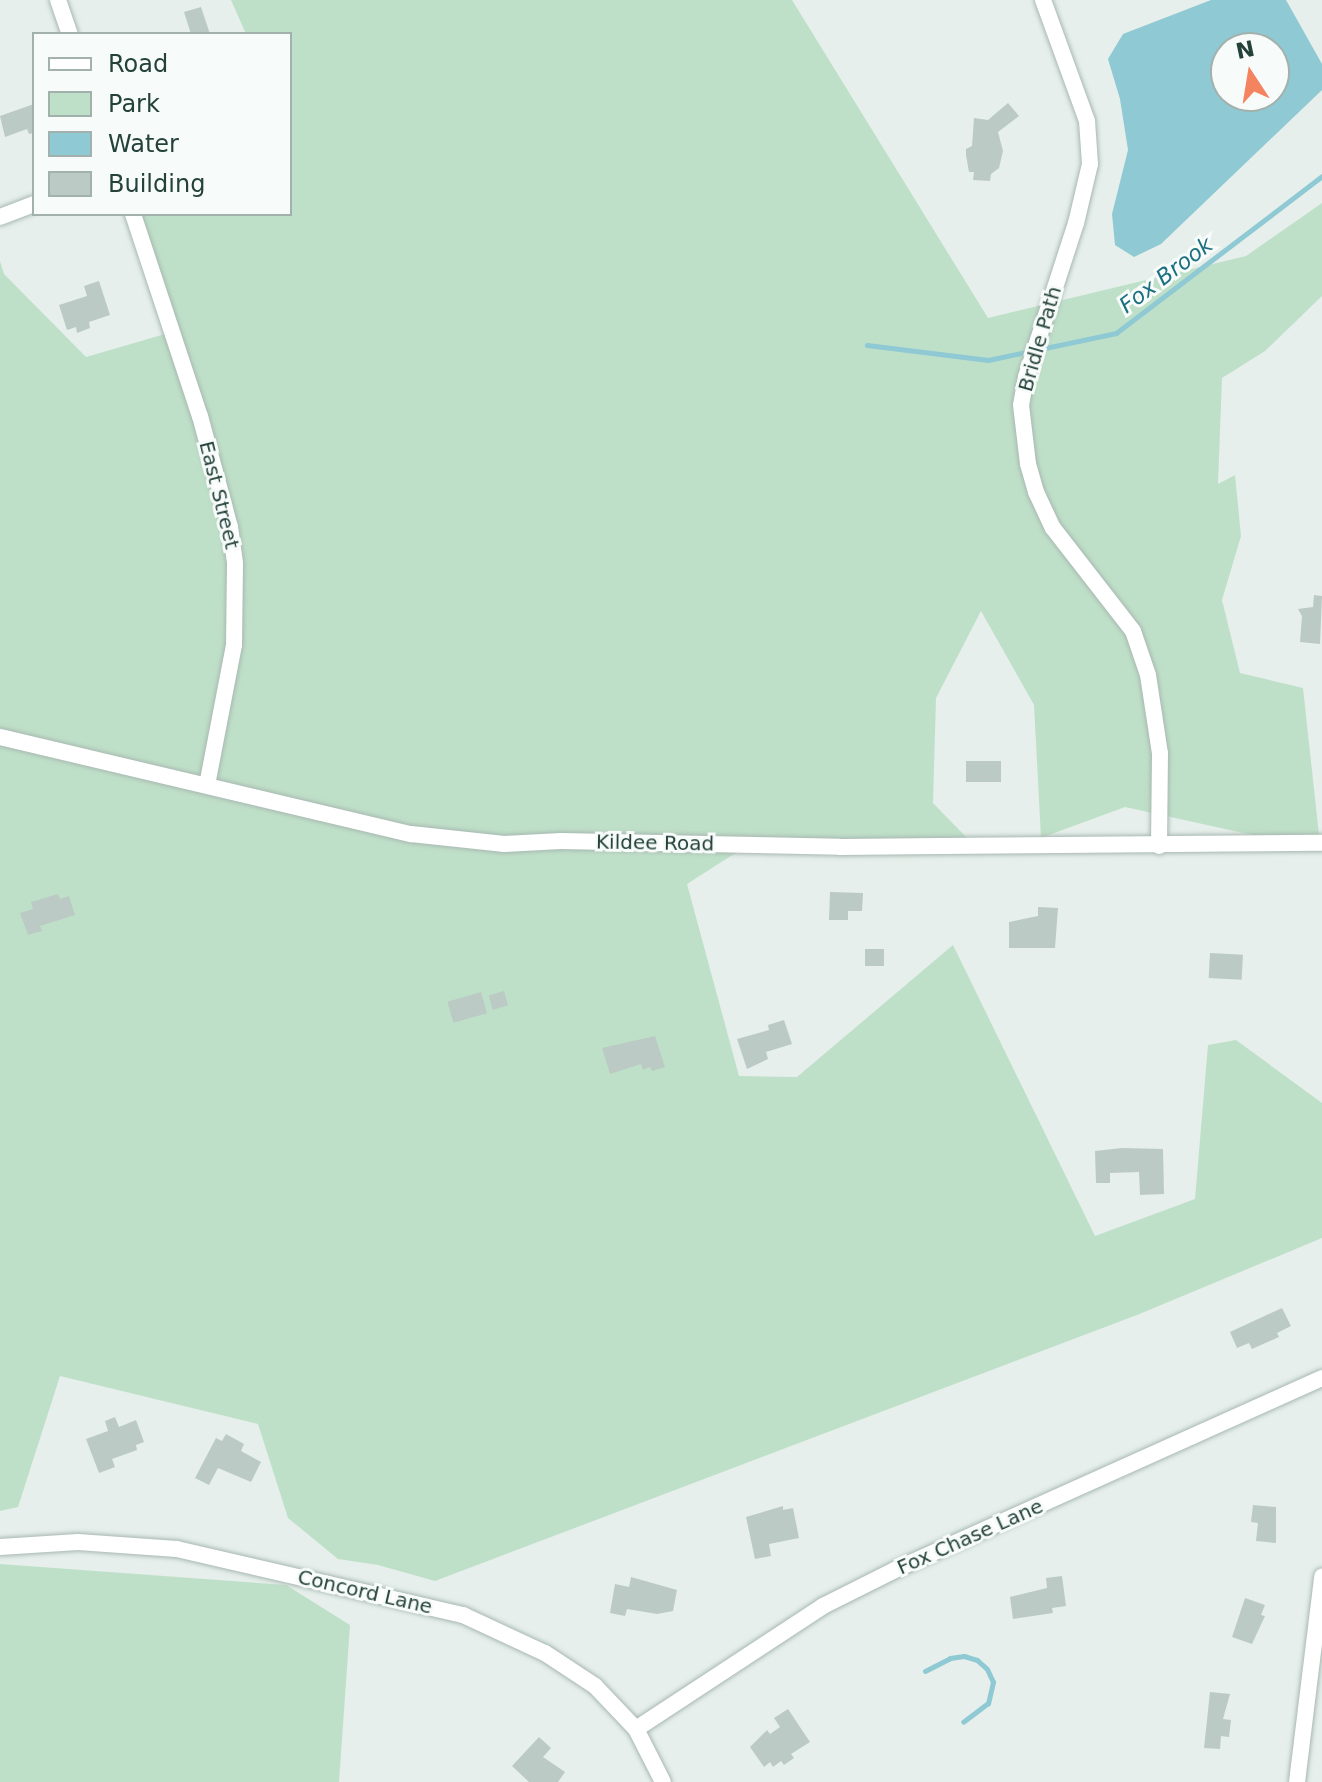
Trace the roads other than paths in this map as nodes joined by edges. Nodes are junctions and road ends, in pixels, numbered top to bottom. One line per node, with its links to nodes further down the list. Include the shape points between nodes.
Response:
1 (58, 0): 3 (street)
2 (1043, 0): 10 (street, Bridle Path, via 1079,94 1090,145 1086,189 1021,405 1036,492 1053,528 1133,631 1148,675 1160,753)
3 (69, 32)
4 (32, 205): 6 (street)
5 (134, 216): 8 (street, East Street, via 200,416 235,564 234,645)
6 (0, 217)
7 (0, 737): 8 (street, Kildee Road)
8 (207, 785): 10 (street, Kildee Road, via 411,834 504,844)
9 (1322, 843): 10 (street, Kildee Road)
10 (1159, 846)
11 (1322, 1378): 14 (street, Fox Chase Lane, via 823,1606)
12 (0, 1547): 14 (street, Concord Lane, via 78,1542 177,1549 463,1615 545,1653 595,1686)
13 (1322, 1577): 16 (street)
14 (636, 1729): 15 (street, Concord Lane)
15 (663, 1782)
16 (1297, 1782)

